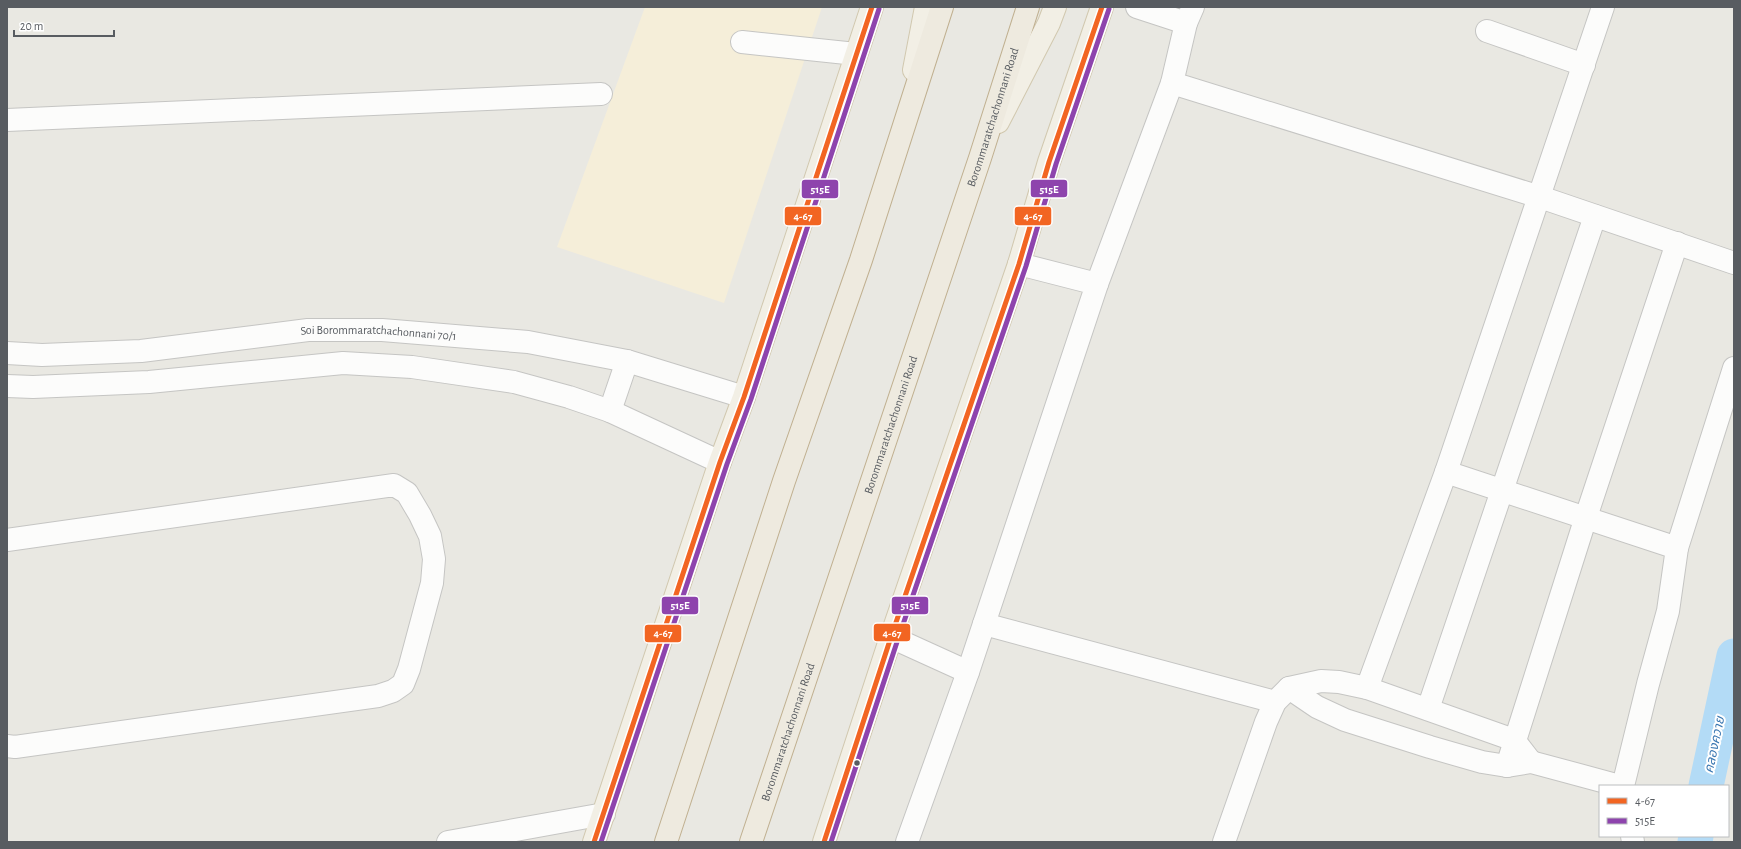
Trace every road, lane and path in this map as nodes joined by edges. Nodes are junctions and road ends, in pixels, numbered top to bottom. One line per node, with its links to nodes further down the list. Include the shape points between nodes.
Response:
1 (926, 7): 17 (main road)
2 (942, 7): 17 (highway)
3 (1028, 7): 19 (highway, Borommaratchachonnani Road)
4 (1054, 7): 19 (main road, via 1049,23)
5 (1088, 7): 20 (main road)
6 (1102, 7): 20 (main road)
7 (1137, 7): 10 (street)
8 (1603, 7): 14 (street)
9 (871, 12): 13 (main road)
10 (1190, 15): 15 (street)
11 (1487, 31): 14 (street)
12 (742, 42): 13 (street)
13 (856, 54): 31 (main road)
14 (1584, 65): 21 (street)
15 (1172, 83): 21 (street); 26 (street)
16 (602, 94): 18 (street)
17 (906, 114): 54 (highway, via 861,260 784,481)
18 (7, 120)
19 (980, 158): 55 (highway, Borommaratchachonnani Road)
20 (1050, 162): 25 (main road)
21 (1540, 197): 22 (street); 34 (street)
22 (1595, 216): 23 (street); 35 (street)
23 (1677, 243): 24 (street); 36 (street)
24 (1734, 263)
25 (1019, 264): 26 (street); 40 (main road)
26 (1097, 284): 39 (street)
27 (7, 353): 28 (street, Soi Borommaratchachonnani 70/1, via 141,351 308,330 382,330 528,342)
28 (627, 361): 31 (street, Soi Borommaratchachonnani 70/1); 32 (street)
29 (1734, 368): 38 (street)
30 (7, 386): 32 (street, via 149,382 343,363 412,367 514,382)
31 (744, 396): 33 (main road)
32 (610, 411): 33 (street)
33 (720, 462): 51 (main road)
34 (1446, 472): 35 (street); 42 (street)
35 (1503, 489): 36 (street); 44 (street)
36 (1586, 517): 38 (street); 45 (street)
37 (7, 540): 46 (street, via 394,485 407,493 420,514 430,536 434,559 432,583 409,669 402,684 393,691 378,696 15,747)
38 (1677, 548): 50 (street, via 1668,611)
39 (984, 624): 41 (street); 43 (street)
40 (891, 637): 41 (street); 56 (main road)
41 (968, 672): 57 (street)
42 (1367, 688): 43 (street, via 1321,681); 44 (street)
43 (1282, 695): 48 (street, via 1346,720 1482,762); 58 (street, via 1240,793)
44 (1428, 709): 45 (street)
45 (1514, 740): 47 (street); 48 (street)
46 (7, 746)
47 (1531, 762): 48 (street); 49 (street)
48 (1507, 766)
49 (1618, 785)
50 (1622, 785)
51 (604, 814): 52 (street); 53 (main road)
52 (448, 842)
53 (594, 842)
54 (666, 842)
55 (751, 842)
56 (824, 842)
57 (907, 842)
58 (1224, 842)

